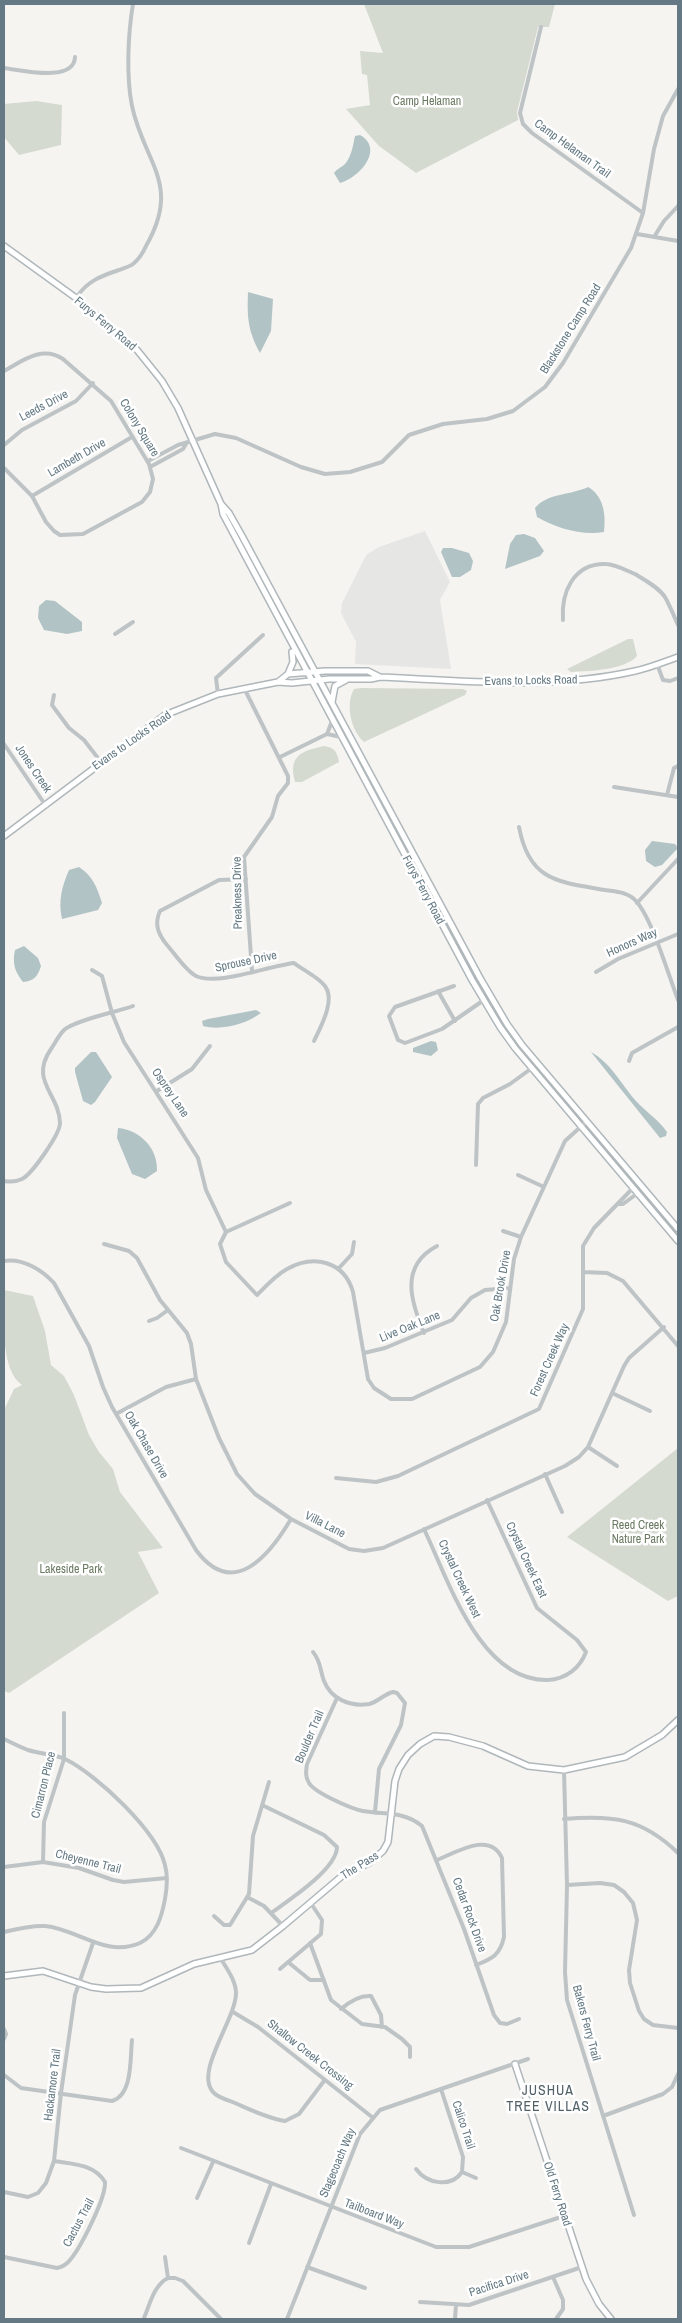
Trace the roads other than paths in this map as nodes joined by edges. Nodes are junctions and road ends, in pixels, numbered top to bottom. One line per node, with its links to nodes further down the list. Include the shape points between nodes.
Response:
1 (134, 4): 12 (street, via 129,27 132,106 154,167 162,207 158,224 140,258 132,266 97,277)
2 (541, 27): 7 (street, Camp Helaman Trail, via 520,113 522,124)
3 (75, 57): 4 (street, via 71,68 58,73)
4 (4, 68)
5 (678, 89): 7 (street, Blackstone Camp Road, via 663,116)
6 (678, 206): 9 (street)
7 (643, 214): 8 (street, Blackstone Camp Road)
8 (637, 234): 9 (street); 16 (street, Blackstone Camp Road, via 563,363 545,387 513,411 487,419 443,424 409,435 382,462 350,472 325,474 236,438 215,434)
9 (654, 237): 10 (street)
10 (678, 241)
11 (4, 246): 12 (main road, Furys Ferry Road)
12 (76, 298): 16 (main road, Furys Ferry Road, via 137,350 162,381)
13 (4, 372): 14 (street, Colony Square, via 38,353 56,354)
14 (92, 383): 15 (street, Colony Square, via 111,401); 18 (street, Leeds Drive, via 76,401 22,430)
15 (132, 437): 19 (street, Colony Square); 22 (street, Lambeth Drive)
16 (193, 441): 17 (street, Blackstone Camp Road); 23 (main road, Furys Ferry Road)
17 (186, 444): 19 (street); 20 (street, via 183,449)
18 (4, 446)
19 (148, 461): 20 (street, Colony Square)
20 (150, 466): 22 (street, Colony Square, via 152,486 142,502 83,534 66,536 54,532)
21 (4, 468): 22 (street, Colony Square)
22 (32, 496)
23 (221, 504): 29 (main road, Furys Ferry Road, via 223,514); 32 (main road, Furys Ferry Road, via 229,513)
24 (563, 620): 26 (street, via 563,600 569,584 576,575 606,564 646,580 664,596)
25 (133, 622): 27 (street)
26 (678, 625)
27 (115, 634)
28 (263, 635): 42 (street, via 216,678)
29 (291, 644): 33 (main road, Furys Ferry Road); 34 (main road, via 294,662)
30 (678, 657): 31 (main road, Evans to Locks Road)
31 (657, 664): 35 (main road, Evans to Locks Road, via 595,679 550,683); 36 (street, via 663,680)
32 (316, 672): 33 (main road, Evans to Locks Road); 35 (main road, Evans to Locks Road, via 368,671); 38 (main road, Furys Ferry Road)
33 (306, 673): 34 (main road, Evans to Locks Road); 39 (main road, Furys Ferry Road)
34 (288, 674): 40 (main road, Evans to Locks Road)
35 (380, 677): 37 (main road, Evans to Locks Road)
36 (678, 678)
37 (348, 679): 38 (main road, Evans to Locks Road); 44 (main road, via 335,686)
38 (320, 680): 39 (main road, Evans to Locks Road); 44 (main road, Furys Ferry Road)
39 (311, 681): 40 (main road, Evans to Locks Road); 45 (main road, Furys Ferry Road)
40 (278, 682): 41 (main road, Evans to Locks Road)
41 (244, 688): 42 (main road, Evans to Locks Road); 49 (street, Preakness Drive)
42 (218, 694): 50 (main road, Evans to Locks Road, via 165,714)
43 (54, 695): 50 (street, via 52,705)
44 (332, 702): 79 (main road, Furys Ferry Road, via 507,1024)
45 (332, 721): 46 (street); 47 (main road, Furys Ferry Road)
46 (327, 734): 47 (street); 49 (street)
47 (341, 737): 68 (main road, Furys Ferry Road)
48 (4, 744): 55 (street, Jones Creek)
49 (280, 757): 59 (street, Preakness Drive, via 288,783 278,796 272,817 246,852)
50 (101, 762): 55 (main road, Evans to Locks Road)
51 (678, 766): 53 (street, via 674,768)
52 (614, 786): 53 (street)
53 (667, 795): 54 (street)
54 (678, 798)
55 (46, 806): 57 (main road, Evans to Locks Road)
56 (519, 827): 60 (street, via 522,847 534,865 548,876 566,884 621,892)
57 (4, 836)
58 (678, 858): 60 (street)
59 (246, 879): 64 (street, Preakness Drive); 64 (street, Sprouse Drive, via 219,880 160,911 156,920 157,930 194,975 216,980)
60 (637, 903): 62 (street)
61 (678, 934): 62 (street, Honors Way)
62 (656, 943): 65 (street, Honors Way); 69 (street)
63 (92, 970): 71 (street, Osprey Lane, via 102,976)
64 (252, 971): 74 (street, Sprouse Drive, via 294,963 326,987 329,1002)
65 (596, 972)
66 (454, 986): 67 (street)
67 (438, 992): 72 (street); 72 (street, via 395,1007 389,1016 396,1037 405,1043)
68 (484, 1000): 72 (street); 77 (main road, Furys Ferry Road)
69 (678, 1000)
70 (133, 1006): 71 (street)
71 (112, 1013): 78 (street, Osprey Lane, via 124,1042); 83 (street, via 65,1030 46,1056 42,1076 59,1116 59,1130 30,1173 16,1182)
72 (455, 1021)
73 (678, 1027): 76 (street, via 632,1053)
74 (314, 1042)
75 (210, 1046): 78 (street, via 192,1069)
76 (629, 1061)
77 (532, 1068): 80 (main road, Furys Ferry Road); 81 (street, via 478,1104)
78 (156, 1091): 91 (street, Osprey Lane, via 198,1158 206,1190)
79 (586, 1122): 80 (street, Oak Brook Drive); 89 (main road, Furys Ferry Road)
80 (580, 1127): 84 (street, Oak Brook Drive, via 565,1141); 85 (main road, Furys Ferry Road)
81 (476, 1164)
82 (518, 1175): 84 (street)
83 (4, 1181)
84 (544, 1187): 92 (street, Oak Brook Drive)
85 (633, 1188): 86 (main road, Furys Ferry Road); 88 (street, Forest Creek Way, via 620,1199)
86 (638, 1193): 88 (street, Forest Creek Way); 93 (main road, Furys Ferry Road)
87 (290, 1202): 91 (street)
88 (619, 1204): 99 (street, Forest Creek Way, via 594,1228 583,1246)
89 (678, 1229)
90 (503, 1231): 92 (street)
91 (226, 1232): 98 (street, via 220,1244 226,1262 257,1295 284,1270 298,1263 323,1262)
92 (521, 1237): 100 (street, Oak Brook Drive)
93 (678, 1241)
94 (354, 1242): 98 (street, via 352,1254)
95 (104, 1244): 101 (street, Villa Lane, via 129,1251 137,1258)
96 (437, 1246): 104 (street, via 423,1256 412,1279 412,1302)
97 (4, 1261): 110 (street, Oak Chase Drive, via 34,1267 54,1283 89,1346)
98 (339, 1268): 106 (street, Oak Brook Drive, via 350,1281)
99 (583, 1272): 103 (street, via 607,1273 623,1281); 114 (street, Forest Creek Way, via 583,1309 539,1409 398,1476 376,1482)
100 (510, 1288): 104 (street, Live Oak Lane, via 485,1290 471,1298 452,1320); 106 (street, Oak Brook Drive, via 506,1322 493,1352 480,1367 412,1399 392,1399 374,1388 368,1379)
101 (168, 1310): 102 (street); 107 (street, Villa Lane, via 191,1344)
102 (149, 1321)
103 (664, 1327): 105 (street); 108 (street, Villa Lane, via 630,1358)
104 (424, 1333): 106 (street, Live Oak Lane)
105 (678, 1346)
106 (364, 1353)
107 (196, 1379): 110 (street, via 166,1387); 117 (street, Villa Lane, via 237,1474 255,1494)
108 (612, 1394): 109 (street); 111 (street, Villa Lane)
109 (650, 1411)
110 (116, 1414): 117 (street, Oak Chase Drive, via 196,1550 214,1569 240,1571 262,1559)
111 (588, 1447): 112 (street); 113 (street, Villa Lane, via 565,1466)
112 (617, 1466)
113 (545, 1474): 115 (street, Villa Lane); 116 (street)
114 (336, 1478)
115 (486, 1500): 118 (street, Villa Lane); 120 (street, Crystal Creek East, via 537,1608 577,1640 586,1652)
116 (562, 1512)
117 (291, 1519): 118 (street, Villa Lane, via 349,1549 364,1551 383,1548)
118 (424, 1528): 120 (street, Crystal Creek West, via 471,1629 503,1666 520,1675 551,1680)
119 (313, 1652): 121 (street, via 323,1680)
120 (578, 1667)
121 (337, 1698): 129 (street, Boulder Trail, via 307,1764 307,1778 319,1792 363,1811); 129 (street, via 355,1704 369,1704 393,1692 405,1703 401,1725 379,1769)
122 (64, 1714): 125 (street, Cimarron Place)
123 (678, 1720): 126 (main road, The Pass, via 662,1735 625,1757)
124 (4, 1739): 125 (street, via 28,1750)
125 (64, 1759): 134 (street, Cimarron Place, via 44,1822); 136 (street, via 93,1778 132,1813 161,1853)
126 (564, 1770): 130 (main road, The Pass, via 528,1766 483,1746 434,1736 408,1755 399,1769); 131 (street, Bakers Ferry Trail)
127 (269, 1782): 128 (street)
128 (262, 1806): 138 (street, via 253,1836); 140 (street, via 324,1835 337,1847 335,1858 327,1868)
129 (375, 1812): 130 (street, Boulder Trail)
130 (392, 1813): 133 (street, Cedar Rock Drive, via 413,1819 422,1826); 139 (main road, The Pass, via 384,1851 369,1863 342,1876)
131 (564, 1819): 132 (street, via 598,1817 631,1822 650,1830); 137 (street, Bakers Ferry Trail)
132 (678, 1853)
133 (437, 1860): 148 (street, Cedar Rock Drive); 148 (street, via 479,1844 489,1844 502,1858 502,1947 496,1956)
134 (43, 1862): 135 (street, Cheyenne Trail); 136 (street, Cheyenne Trail, via 79,1868 124,1882)
135 (4, 1867)
136 (167, 1878): 144 (street, via 160,1922 149,1936 140,1943 115,1948)
137 (567, 1885): 157 (street, via 614,1885 633,1903 637,1920 629,1970 639,2011 654,2025); 169 (street, Bakers Ferry Trail, via 567,2000)
138 (247, 1898): 140 (street); 141 (street, via 230,1925 224,1925)
139 (310, 1902): 142 (main road, The Pass); 145 (street, via 323,1926 322,1934)
140 (271, 1913): 142 (street)
141 (214, 1916)
142 (284, 1926): 146 (main road, The Pass, via 252,1950)
143 (4, 1932): 144 (street, via 46,1926)
144 (93, 1943): 152 (street, Hackamore Trail)
145 (310, 1943): 147 (street); 151 (street)
146 (221, 1959): 152 (main road, The Pass, via 194,1964 141,1988 106,1989); 154 (street, via 235,1984)
147 (288, 1962): 149 (street); 151 (street, via 310,1980)
148 (476, 1965): 155 (street, Cedar Rock Drive, via 500,2023)
149 (280, 1969)
150 (4, 1976): 152 (main road, The Pass, via 42,1971)
151 (324, 1980): 153 (street, via 331,2000)
152 (78, 1983): 168 (street, Hackamore Trail)
153 (341, 2009): 156 (street, via 362,2024); 156 (street, via 351,2001 371,1996)
154 (233, 2012): 166 (street, Shallow Creek Crossing, via 258,2027); 166 (street, via 207,2077 215,2094 285,2121 298,2114)
155 (519, 2019)
156 (382, 2027): 161 (street, via 410,2047)
157 (678, 2028)
158 (4, 2029): 159 (street)
159 (4, 2039)
160 (132, 2040): 168 (street, via 126,2088 117,2100 112,2102)
161 (410, 2057)
162 (528, 2059): 163 (street, Stagecoach Way)
163 (515, 2064): 167 (street, Stagecoach Way); 182 (main road, Old Ferry Road)
164 (678, 2074): 169 (street, via 672,2087 663,2094)
165 (4, 2076): 168 (street, via 21,2088)
166 (324, 2081): 170 (street, Shallow Creek Crossing)
167 (441, 2090): 170 (street, Stagecoach Way, via 380,2110); 175 (street, Calico Trail, via 463,2157)
168 (61, 2093): 172 (street, Hackamore Trail)
169 (603, 2116): 181 (street, Bakers Ferry Trail)
170 (372, 2117): 180 (street, Stagecoach Way, via 360,2134)
171 (181, 2148): 173 (street, Tailboard Way)
172 (54, 2161): 178 (street, Hackamore Trail, via 46,2183 38,2193 28,2197); 184 (street, Cactus Trail, via 87,2166 105,2182 104,2198 76,2252 70,2262 57,2268)
173 (213, 2162): 177 (street, Tailboard Way); 179 (street)
174 (416, 2168): 175 (street, via 419,2173 442,2183 453,2181)
175 (462, 2172): 176 (street)
176 (476, 2178)
177 (271, 2184): 180 (street, Tailboard Way); 183 (street)
178 (4, 2192)
179 (197, 2198)
180 (330, 2208): 182 (street, Tailboard Way, via 422,2243 452,2248 469,2247); 186 (street, Stagecoach Way)
181 (634, 2215)
182 (564, 2216): 187 (main road, Old Ferry Road)
183 (248, 2243)
184 (4, 2256)
185 (165, 2257): 189 (street)
186 (307, 2267): 190 (street); 195 (street, Stagecoach Way)
187 (582, 2267): 188 (street, Pacifica Drive); 198 (main road, Old Ferry Road, via 599,2304)
188 (554, 2277): 192 (street, Pacifica Drive, via 469,2305); 197 (street, via 563,2300 563,2310)
189 (168, 2278): 193 (street, via 156,2288); 194 (street, via 183,2281)
190 (365, 2288)
191 (420, 2302): 192 (street, Pacifica Drive)
192 (456, 2304): 196 (street)
193 (144, 2318)
194 (221, 2319)
195 (287, 2319)
196 (455, 2319)
197 (556, 2319)
198 (611, 2319)

